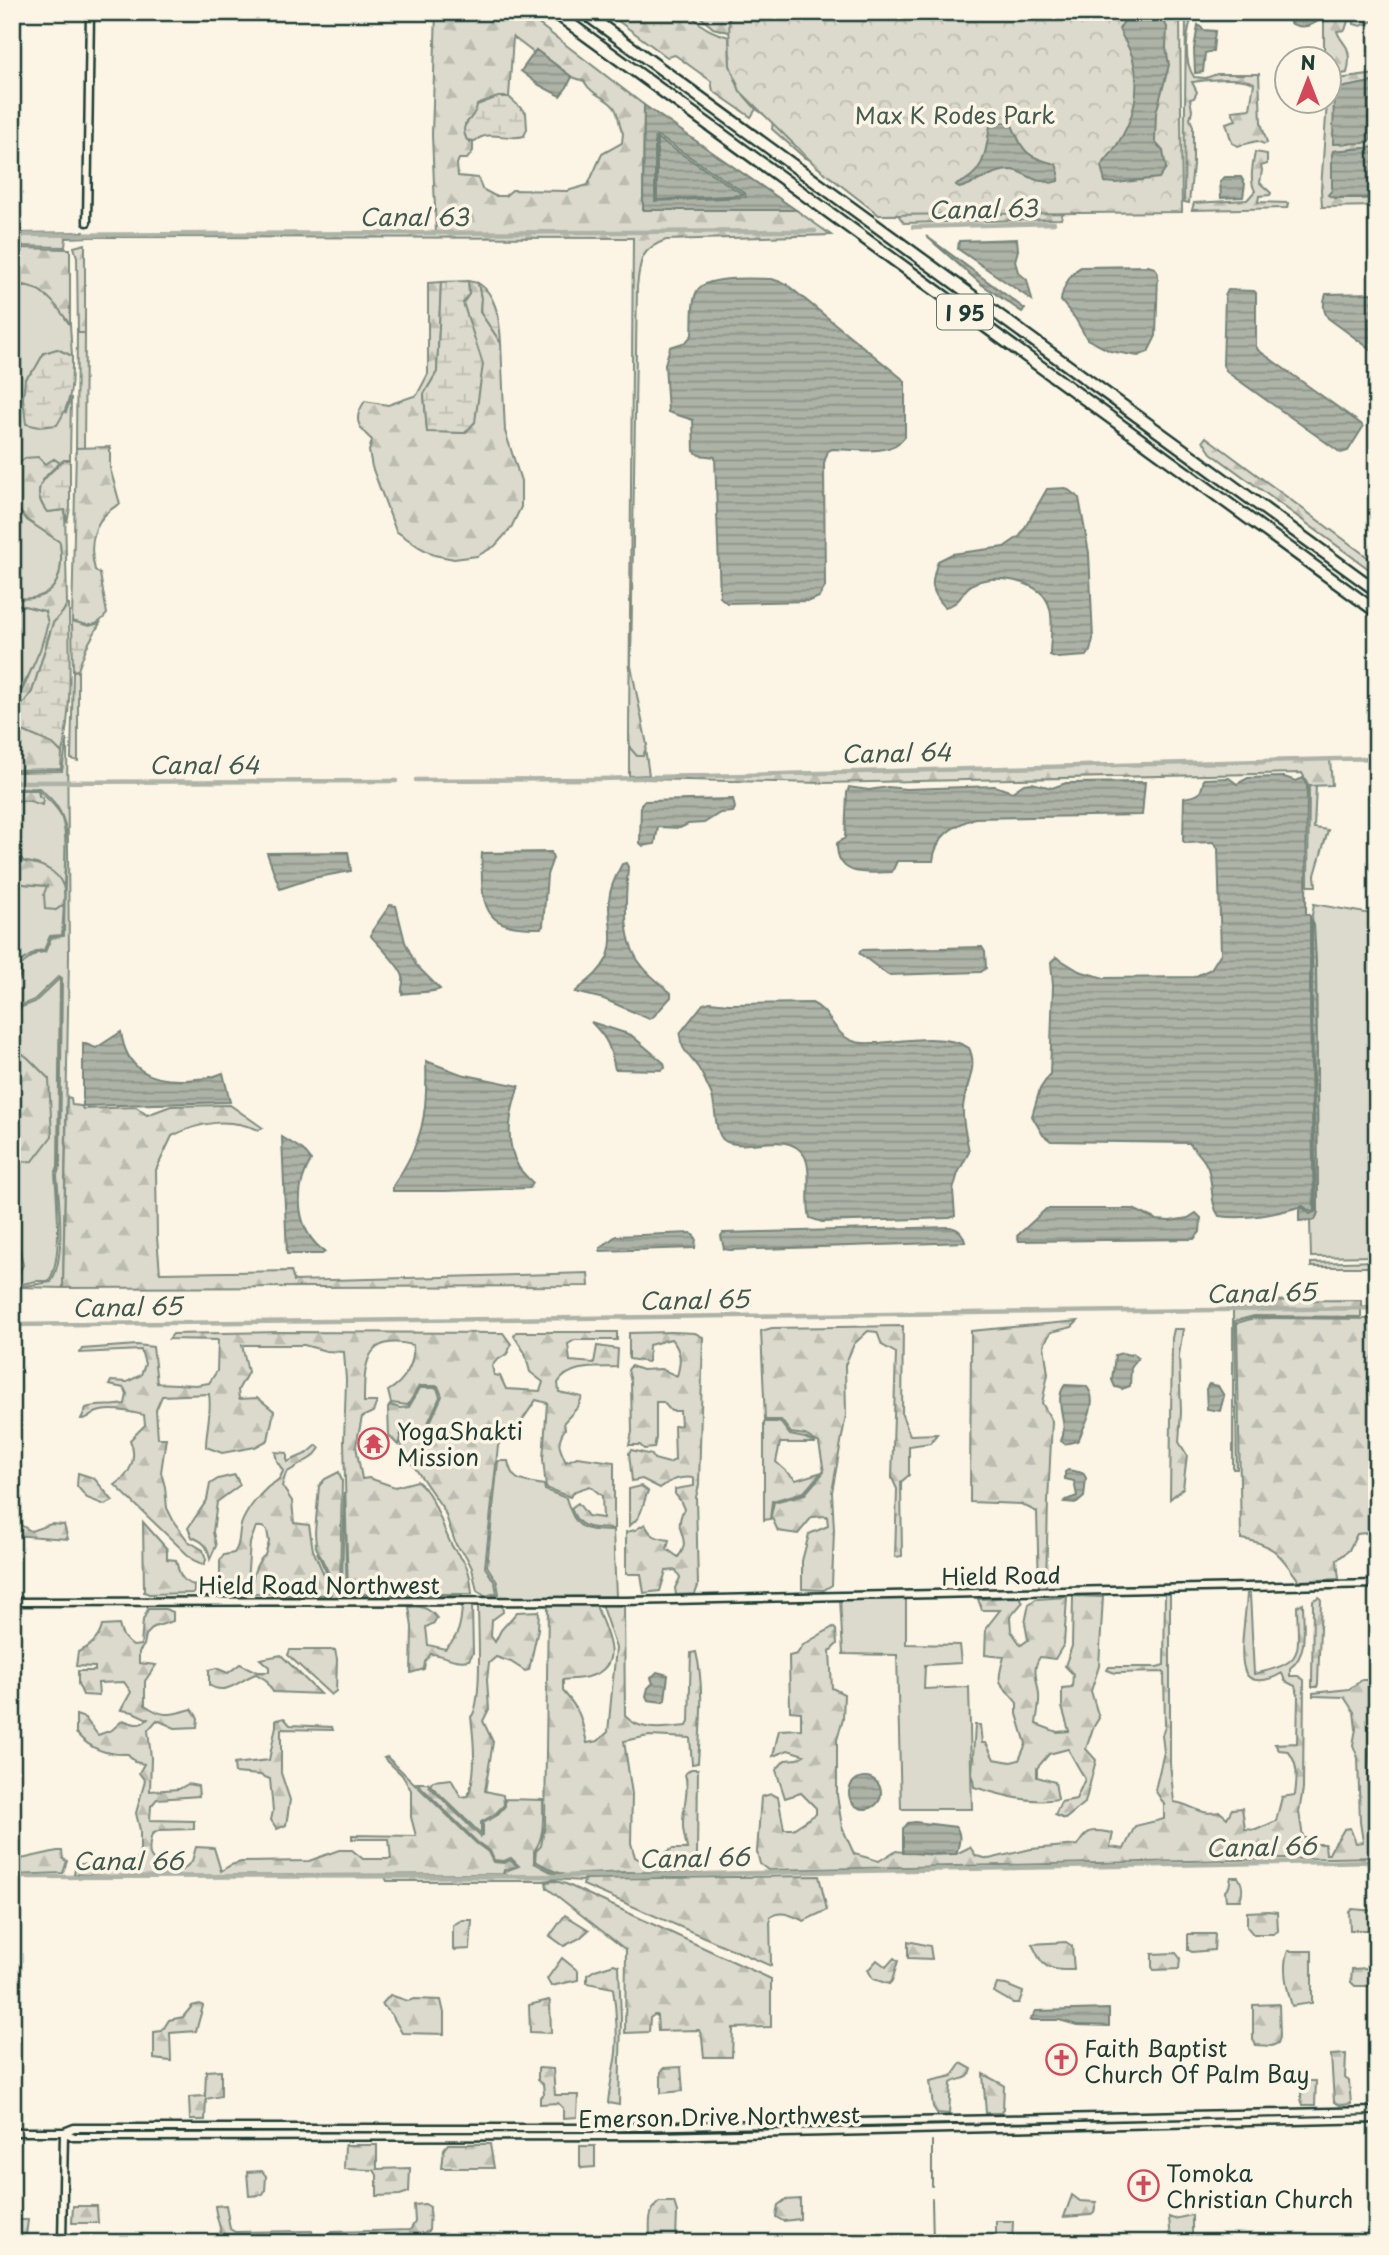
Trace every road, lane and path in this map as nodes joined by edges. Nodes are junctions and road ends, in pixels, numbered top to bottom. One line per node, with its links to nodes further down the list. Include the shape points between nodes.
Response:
1 (90, 12): 4 (street)
2 (554, 12): 6 (highway, I 95)
3 (583, 12): 5 (highway, I 95)
4 (86, 222)
5 (1377, 591)
6 (1377, 612)
7 (1377, 1584): 8 (street, Hield Road)
8 (625, 1601): 9 (street, Hield Road Northwest)
9 (12, 1602)
10 (1377, 2111): 13 (street, Emerson Drive Northwest, via 607,2127 74,2128)
11 (1377, 2119): 13 (street, Emerson Drive Northwest, via 645,2136 74,2137)
12 (12, 2132): 13 (street, Emerson Drive Northwest)
13 (64, 2132): 14 (street)
14 (62, 2243)

